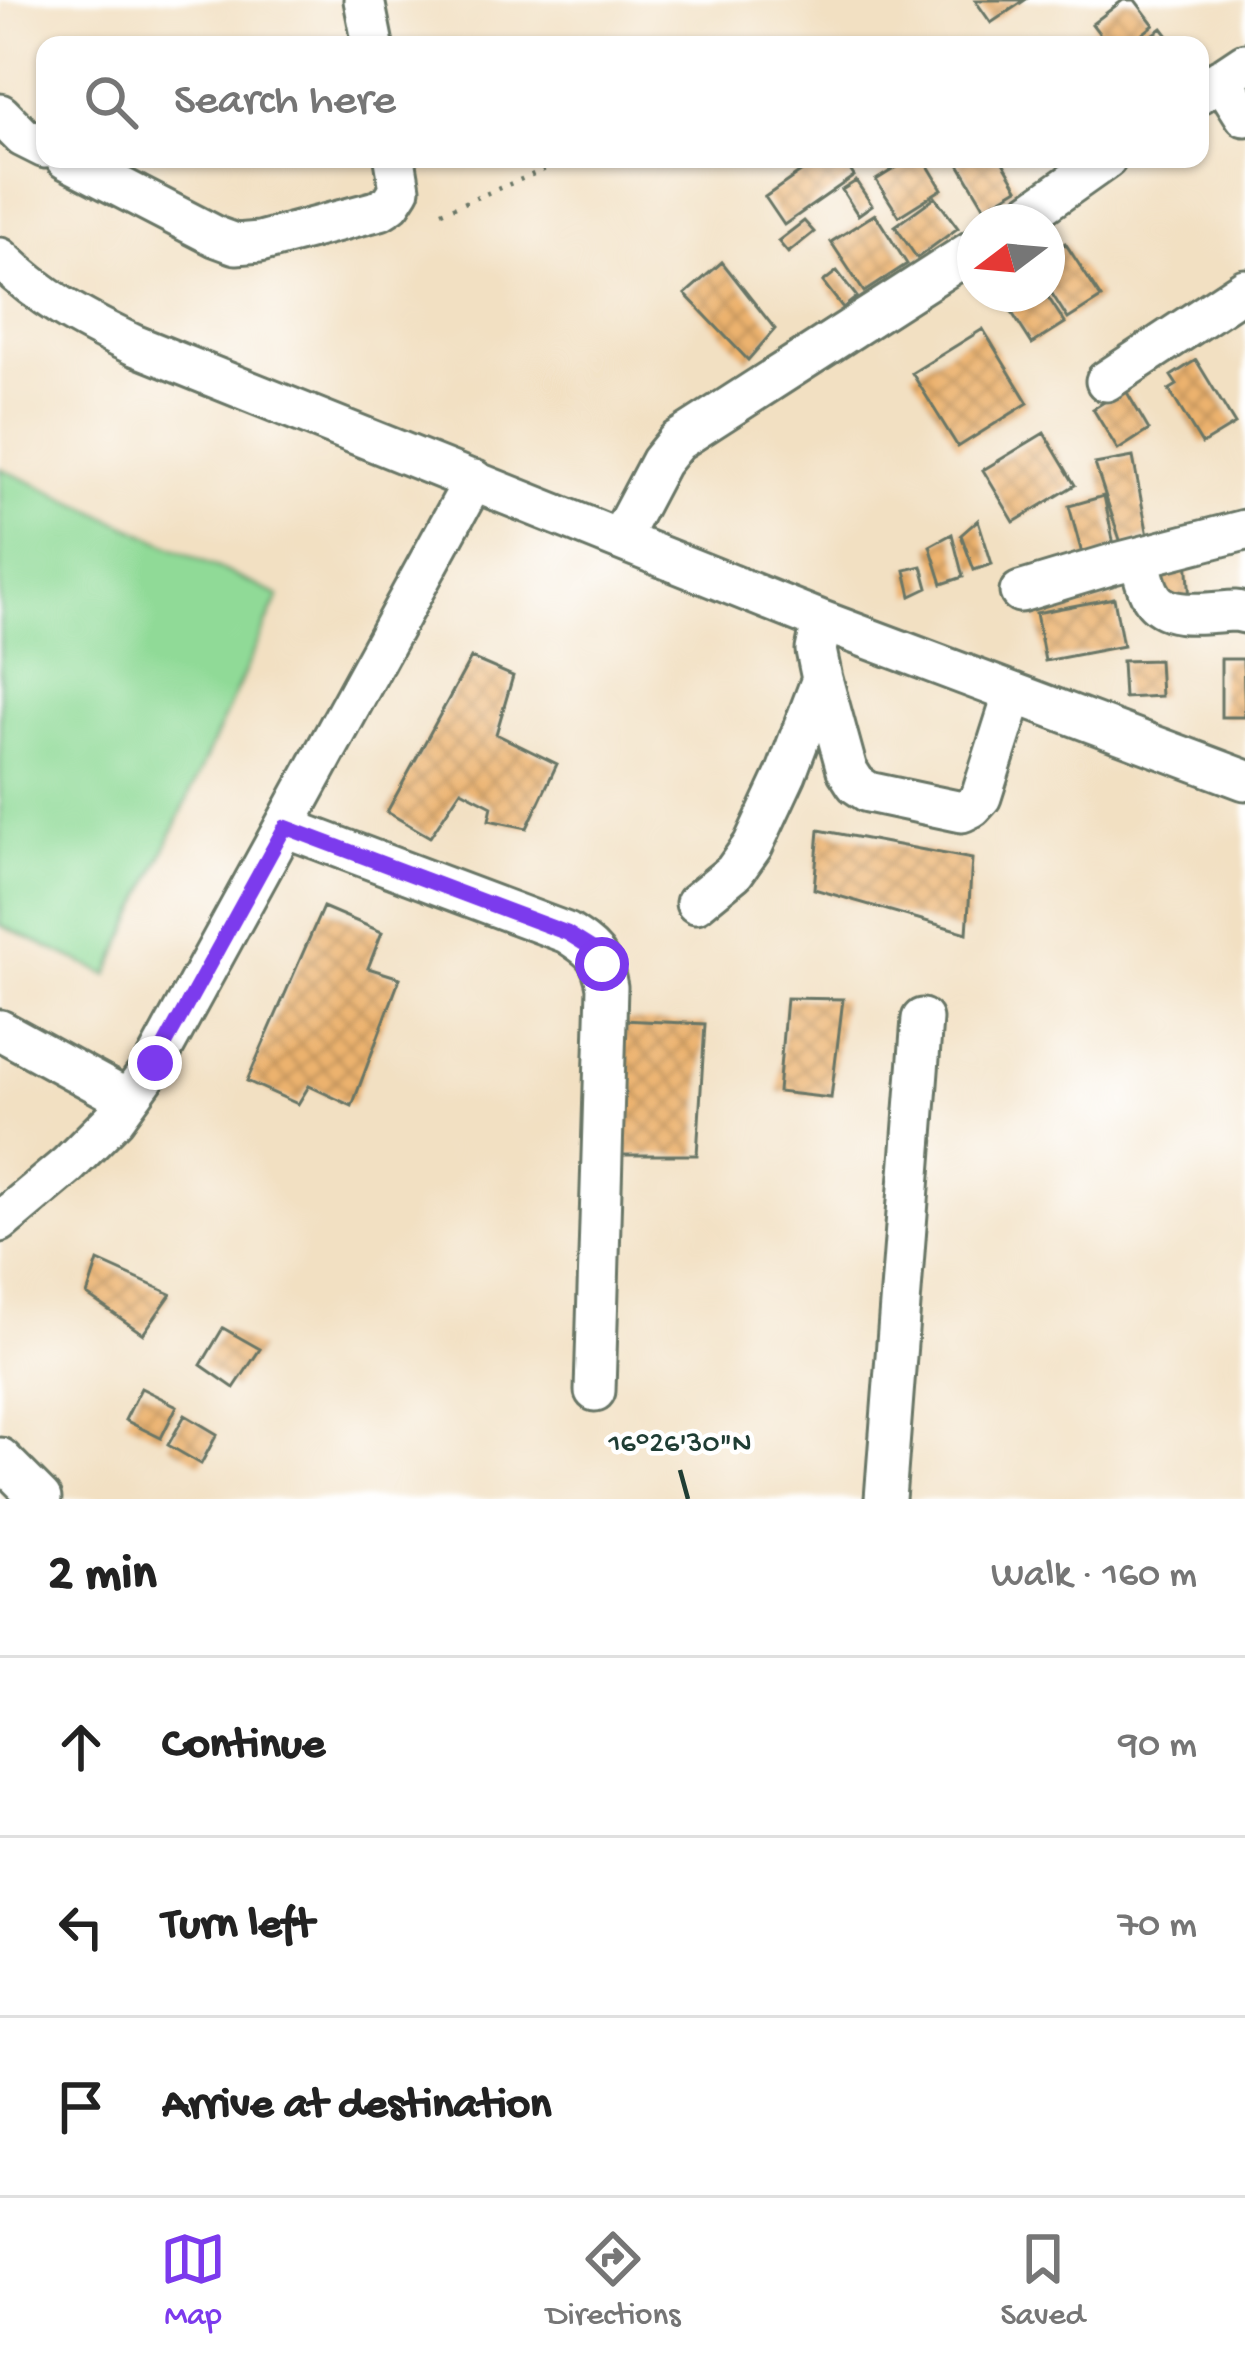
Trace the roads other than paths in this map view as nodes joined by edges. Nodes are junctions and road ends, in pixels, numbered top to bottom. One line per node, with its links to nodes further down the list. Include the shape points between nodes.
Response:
1 (364, 0): 2 (street)
2 (371, 36)
3 (1222, 78): 5 (street)
4 (0, 114): 6 (street)
5 (1245, 116)
6 (36, 143)
7 (83, 168): 8 (street, via 236,244 380,210 400,189)
8 (396, 168)
9 (1093, 168): 10 (street)
10 (1042, 204)
11 (0, 259): 15 (street, via 71,315 134,345)
12 (957, 261): 17 (street, via 676,441)
13 (1245, 289): 14 (street)
14 (1106, 381)
15 (475, 480): 17 (street); 25 (street)
16 (1245, 530): 18 (street)
17 (620, 538): 21 (street)
18 (1139, 559): 19 (street); 20 (street, via 1161,607)
19 (1020, 592)
20 (1245, 613)
21 (822, 621): 22 (street); 23 (street)
22 (822, 679): 23 (street, via 856,784 962,812 980,797); 26 (street, via 753,845)
23 (1014, 693): 24 (street)
24 (1245, 780)
25 (285, 827): 29 (street); 31 (street, via 567,933 602,964)
26 (696, 903)
27 (922, 1019): 34 (street)
28 (0, 1030): 29 (street)
29 (128, 1100): 30 (street)
30 (0, 1222)
31 (596, 1391)
32 (0, 1458): 33 (street)
33 (41, 1499)
34 (885, 1499)

